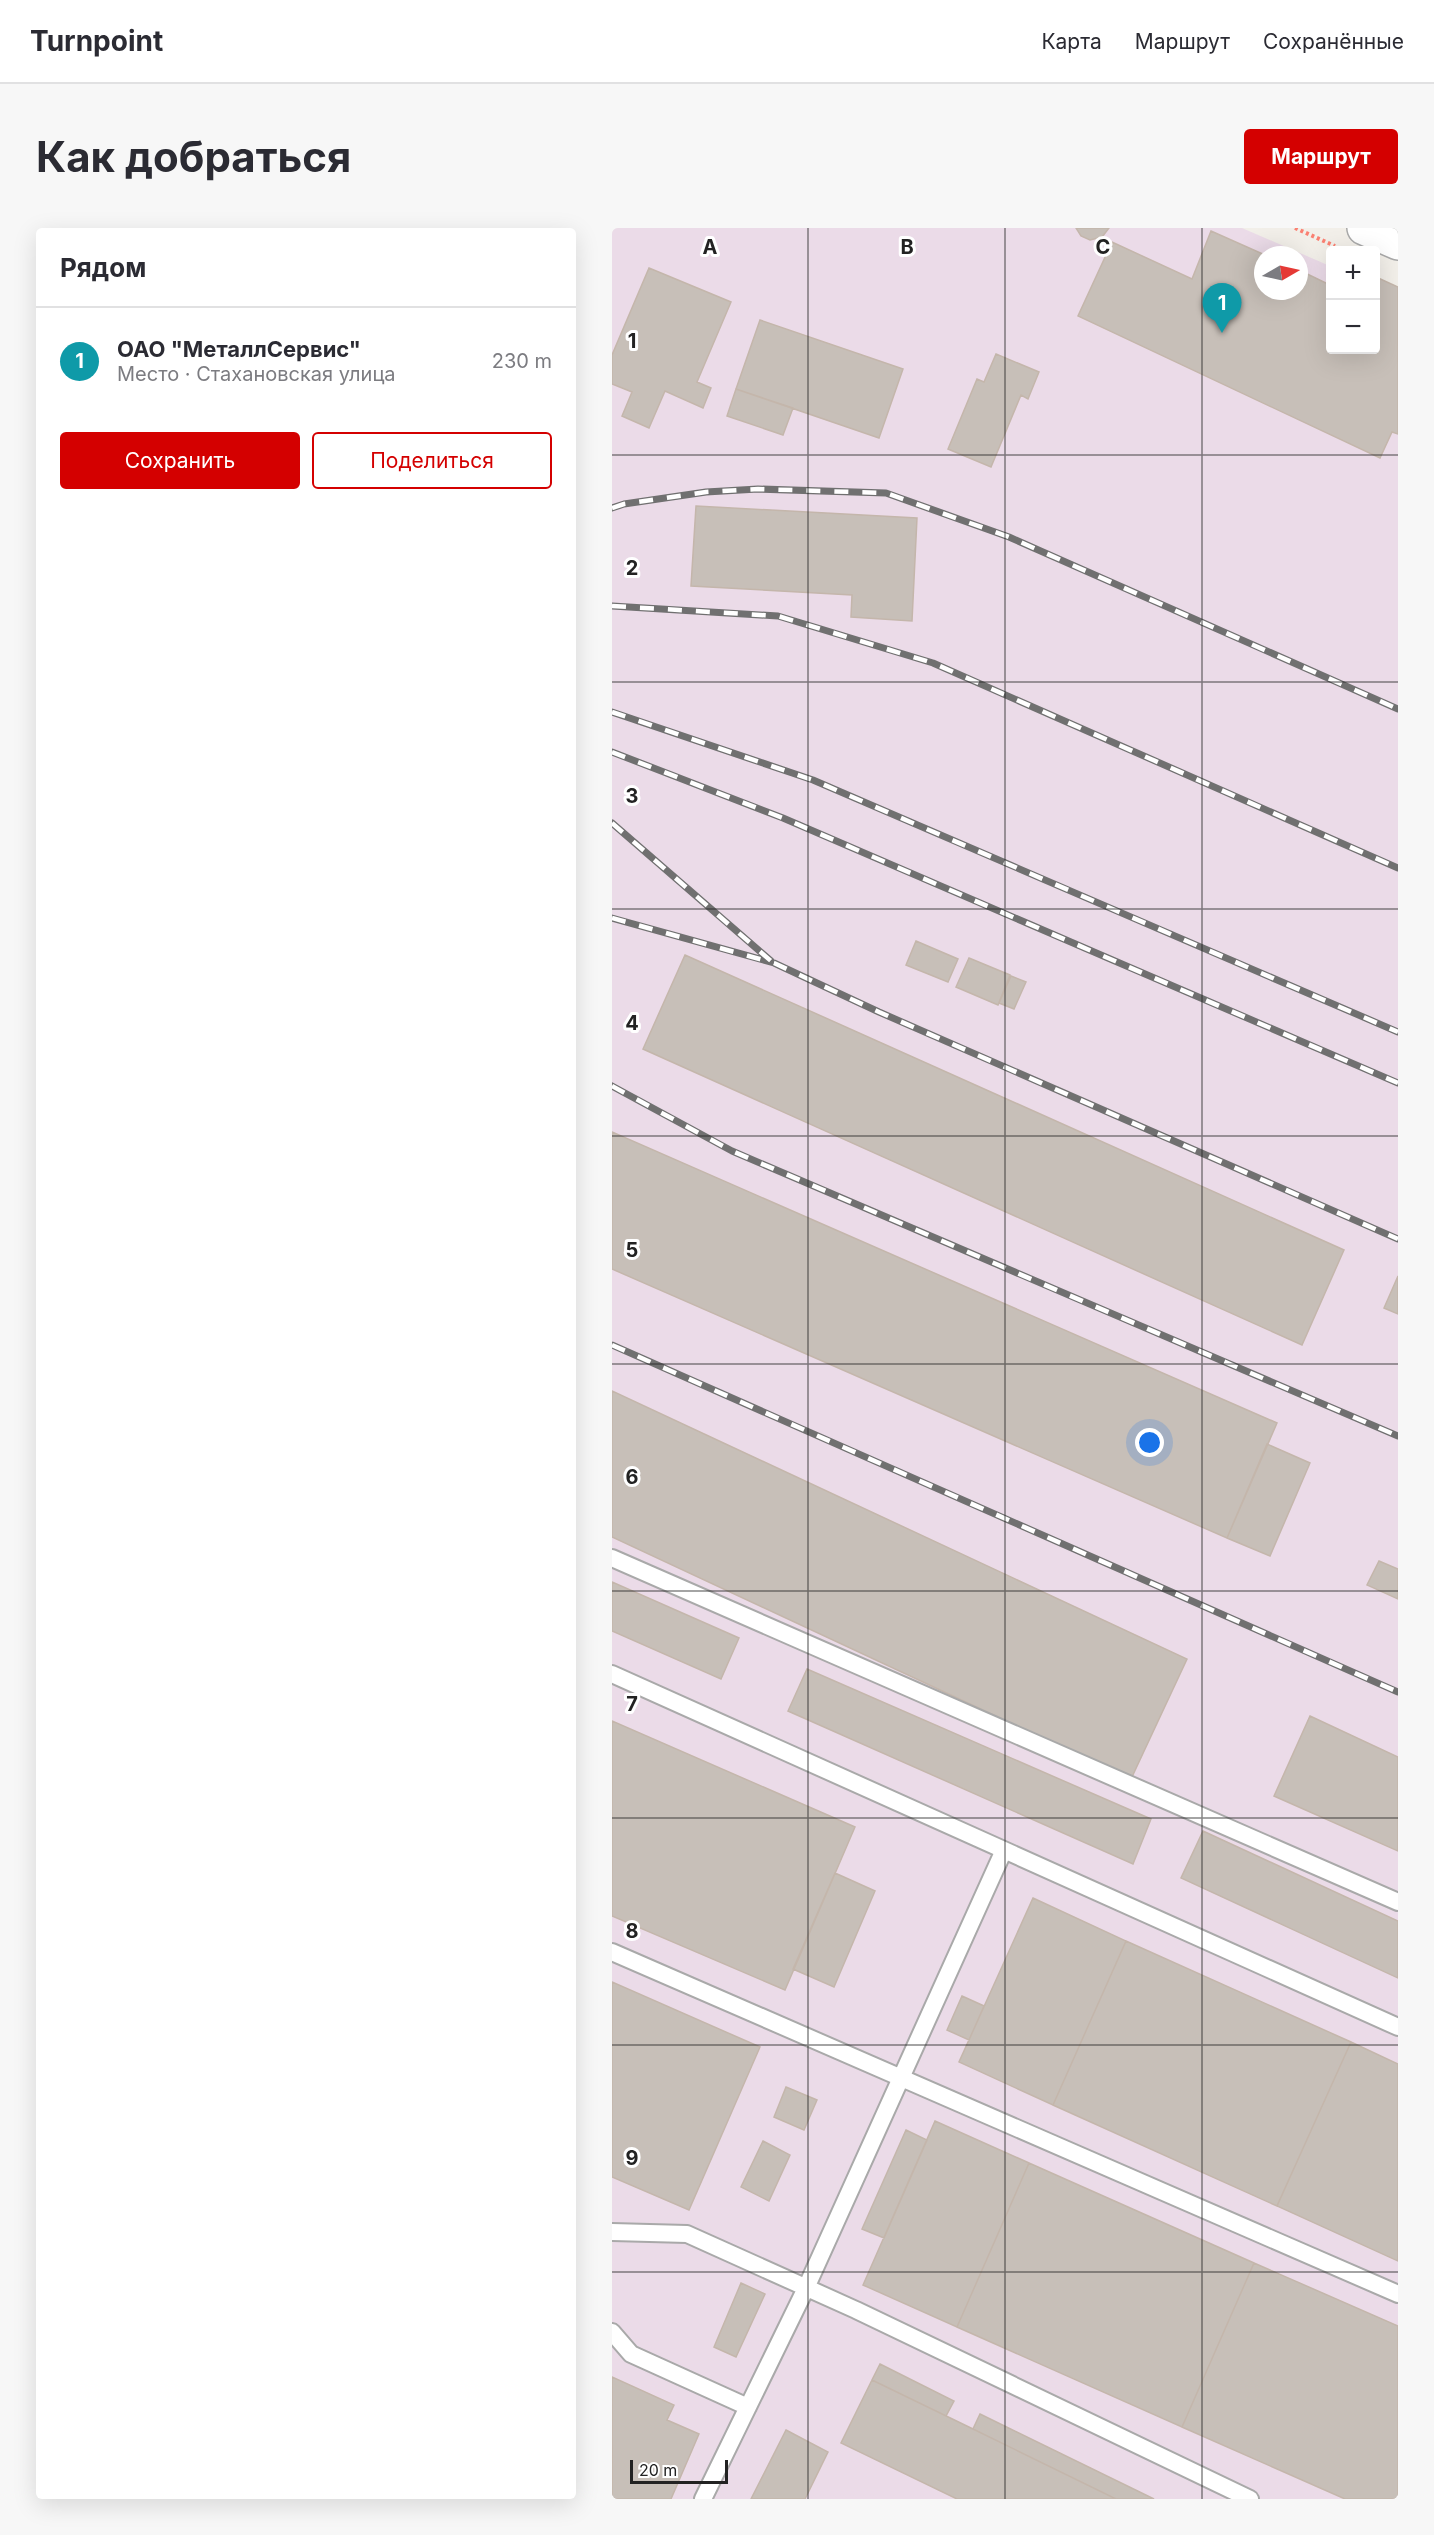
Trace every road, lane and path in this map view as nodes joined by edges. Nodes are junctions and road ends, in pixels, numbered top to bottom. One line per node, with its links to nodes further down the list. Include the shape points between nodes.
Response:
1 (1295, 228): 4 (path)
2 (1364, 228): 3 (street)
3 (1398, 243)
4 (1336, 246)
5 (612, 1558): 8 (lane)
6 (612, 1674): 7 (lane)
7 (1004, 1850): 10 (lane); 11 (lane)
8 (1398, 1902)
9 (612, 1952): 11 (lane)
10 (1398, 2027)
11 (901, 2078): 13 (lane); 14 (lane)
12 (612, 2232): 13 (lane, via 687,2234)
13 (806, 2288): 16 (lane); 18 (lane)
14 (1398, 2294)
15 (612, 2332): 16 (lane, via 631,2354)
16 (748, 2407): 17 (lane)
17 (703, 2499)
18 (1250, 2499)

